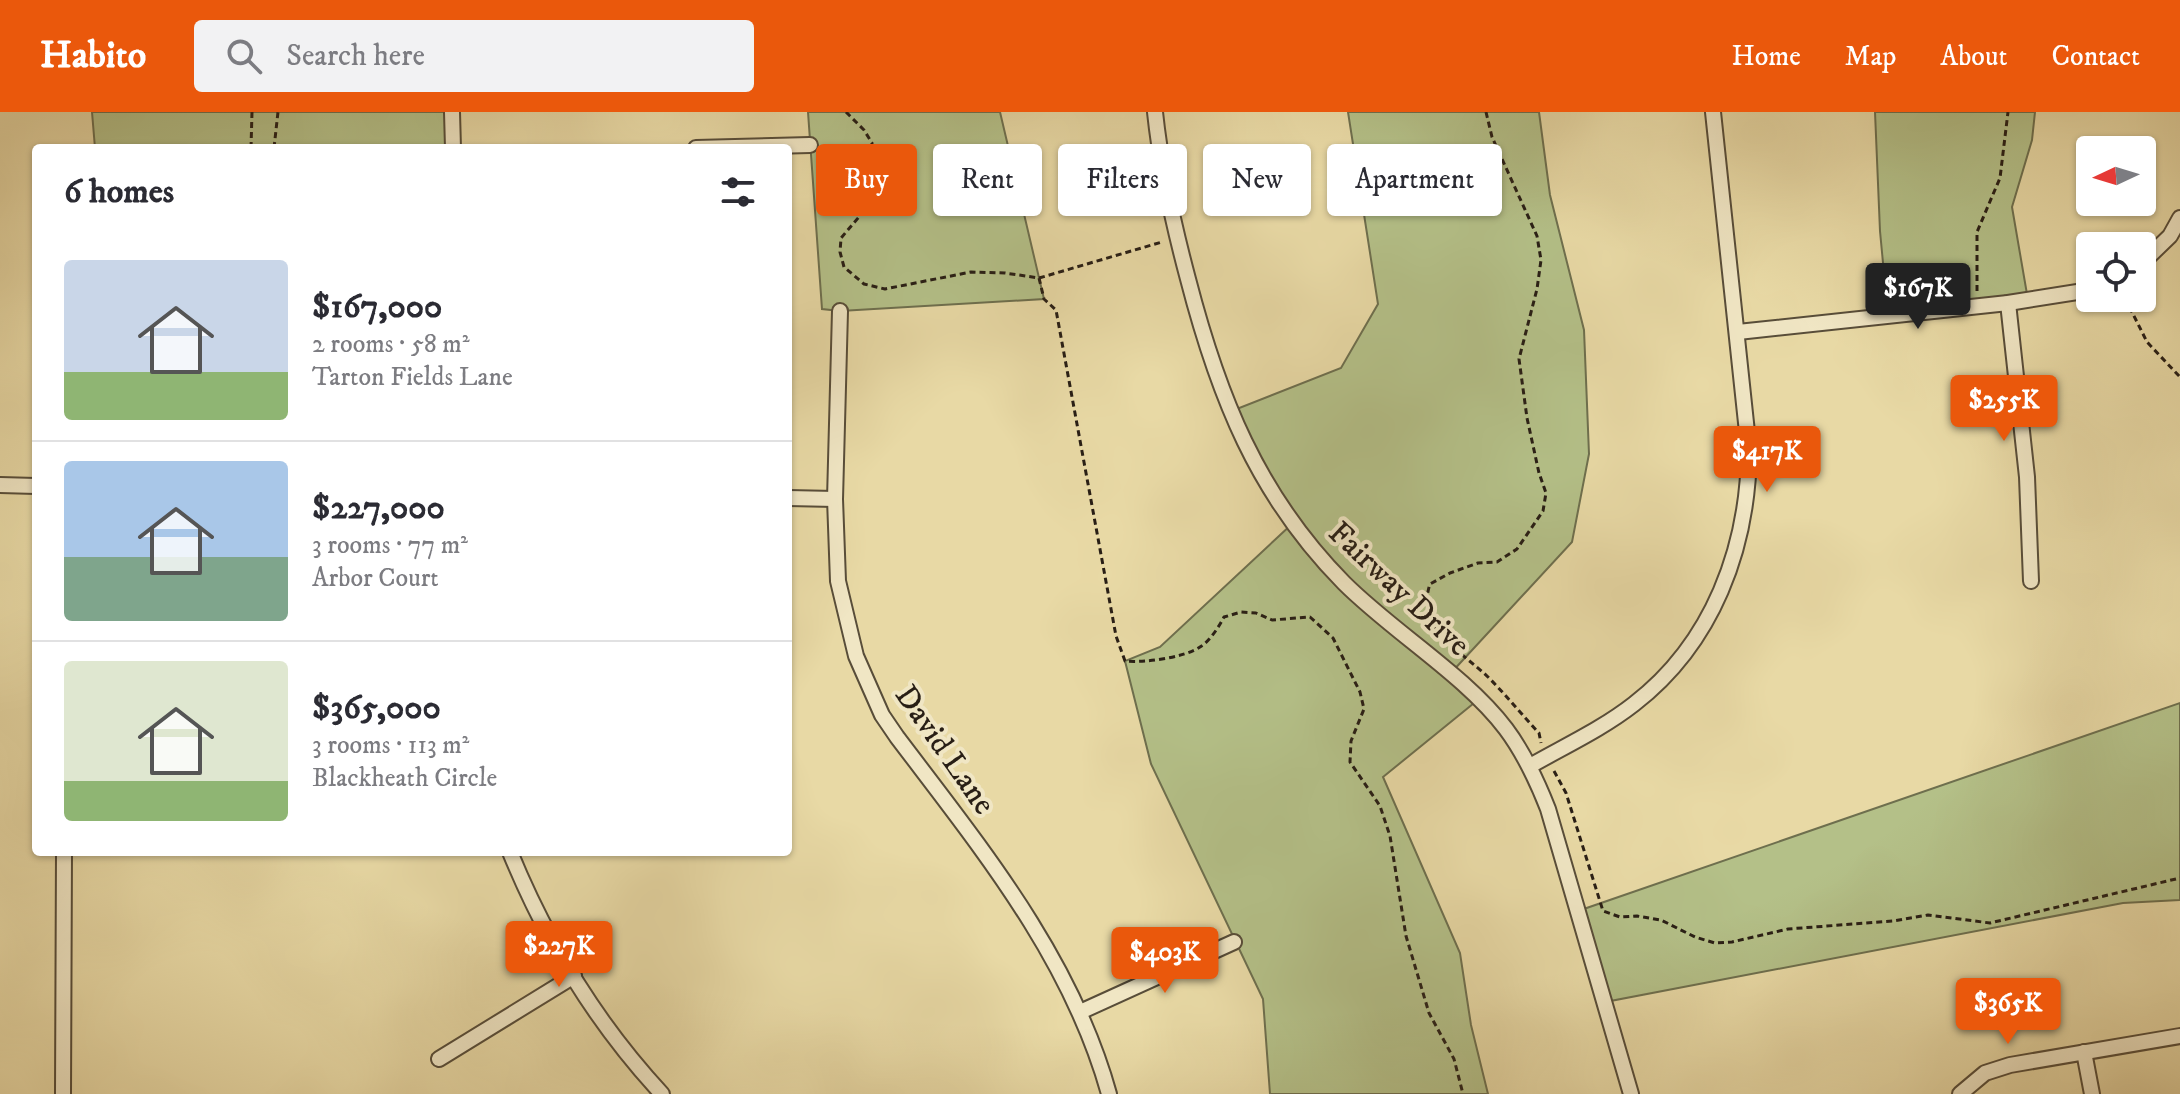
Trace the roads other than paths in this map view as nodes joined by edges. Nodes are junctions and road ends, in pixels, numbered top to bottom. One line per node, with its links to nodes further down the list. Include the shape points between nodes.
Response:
1 (452, 112): 4 (street)
2 (1155, 112): 18 (street, Fairway Drive, via 1177,238 1208,352 1229,412 1264,480 1343,582 1479,699)
3 (1713, 112): 12 (street)
4 (453, 144)
5 (792, 145): 6 (street)
6 (810, 145)
7 (2180, 218): 8 (street)
8 (2156, 250)
9 (2076, 292): 10 (street)
10 (2008, 303): 12 (street); 17 (street, via 2027,477)
11 (840, 311): 16 (street, David Lane)
12 (1738, 332): 18 (street, via 1749,490 1743,529 1722,590 1682,656 1637,702)
13 (0, 485): 14 (street)
14 (32, 486)
15 (792, 498): 16 (street)
16 (835, 499): 23 (street, David Lane, via 842,607 871,692 897,737 1020,902)
17 (2031, 581)
18 (1530, 766): 30 (street, Fairway Drive, via 1548,809)
19 (64, 856): 27 (street)
20 (512, 856): 22 (street)
21 (1234, 942): 23 (street)
22 (574, 976): 26 (street); 28 (street, via 613,1036)
23 (1080, 1012): 29 (street, David Lane)
24 (2180, 1036): 25 (street)
25 (2084, 1052): 31 (street, via 1997,1068); 32 (street)
26 (439, 1059)
27 (63, 1094)
28 (662, 1094)
29 (1109, 1094)
30 (1631, 1094)
31 (1960, 1094)
32 (2092, 1094)

